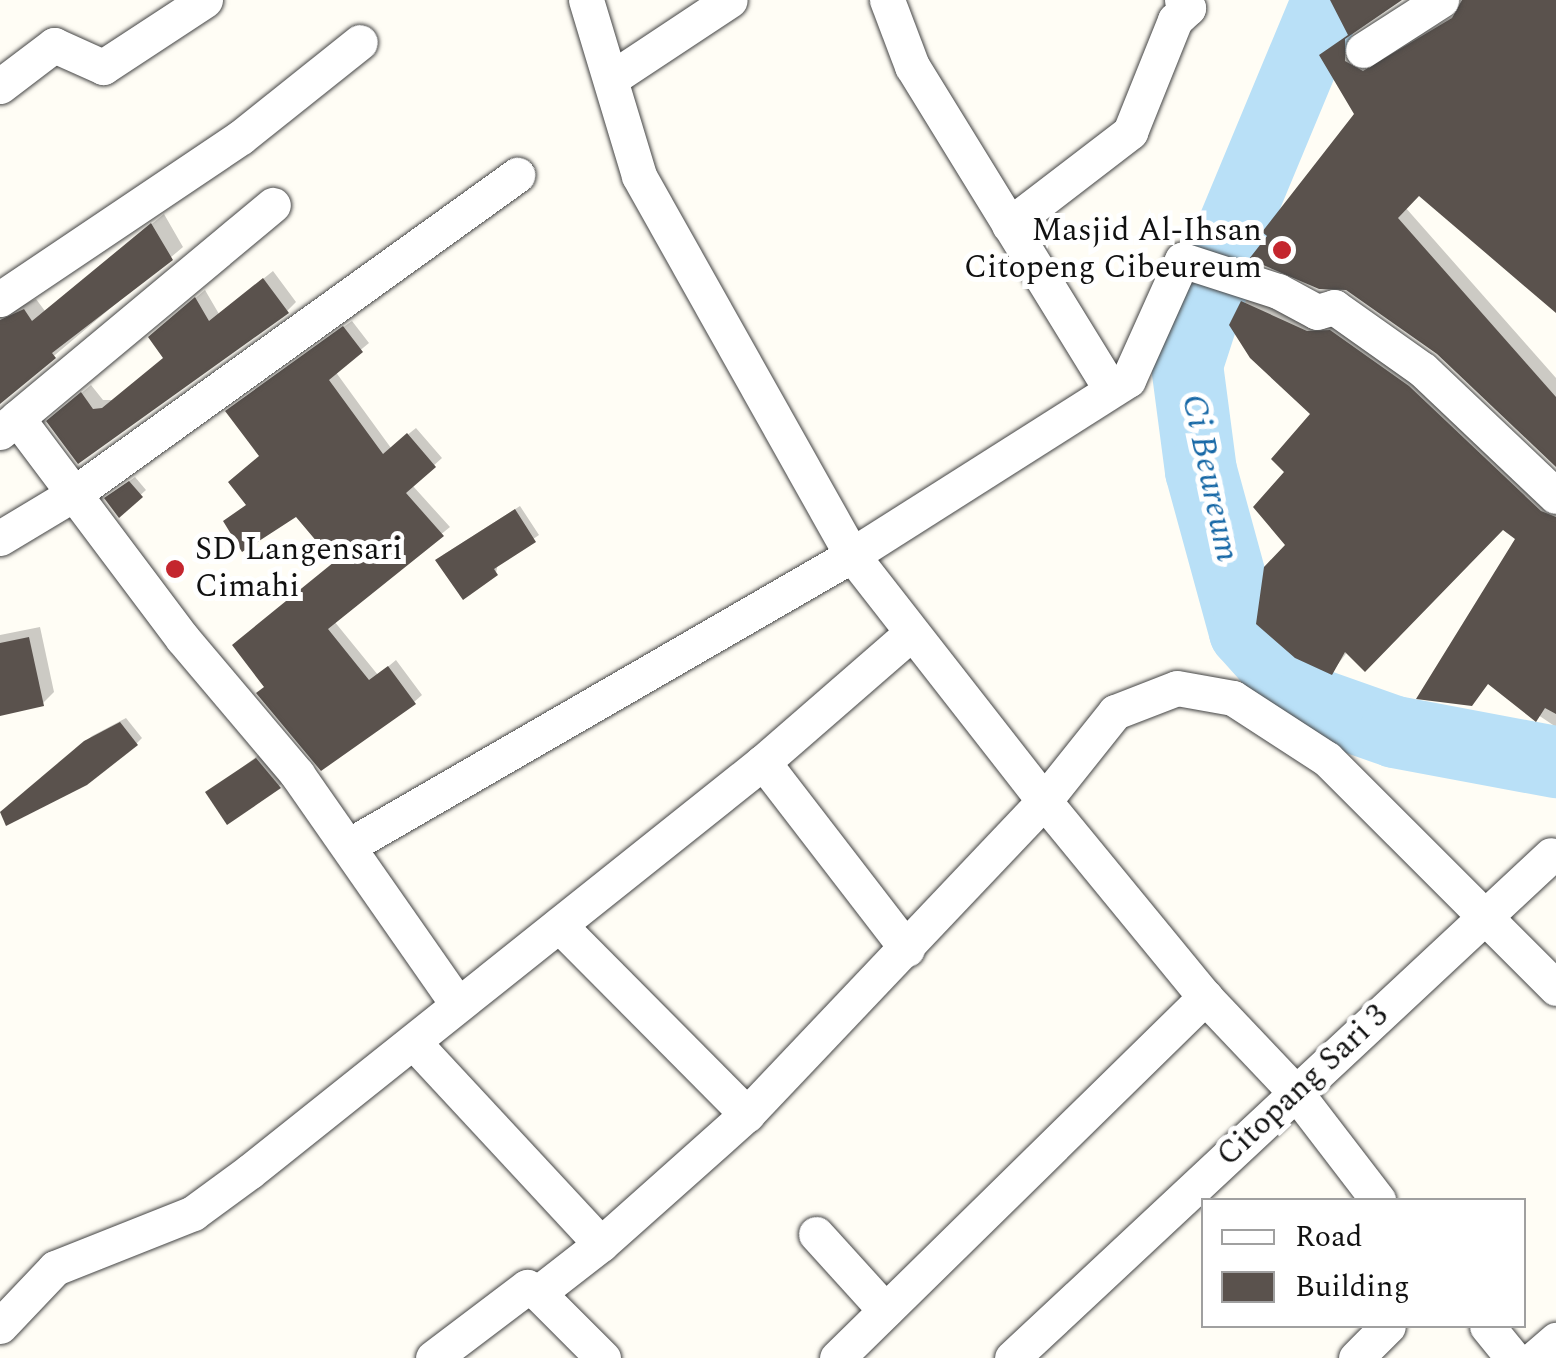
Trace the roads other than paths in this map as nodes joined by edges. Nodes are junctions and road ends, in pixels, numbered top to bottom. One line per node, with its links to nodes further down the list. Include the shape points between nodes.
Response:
1 (205, 0): 10 (street, via 103,66 54,45)
2 (586, 0): 9 (street)
3 (730, 0): 9 (street)
4 (887, 0): 13 (street, via 912,66)
5 (1442, 0): 8 (street)
6 (1190, 3): 13 (street, via 1175,20 1130,132)
7 (360, 42): 14 (street, via 241,138)
8 (1363, 50)
9 (612, 78): 20 (street, via 639,176)
10 (0, 86)
11 (518, 175): 17 (street)
12 (273, 205): 16 (street)
13 (1009, 225): 15 (street)
14 (0, 299)
15 (1109, 386): 18 (street, via 1128,380 1182,260 1317,312 1334,307 1423,370); 20 (street)
16 (8, 425): 17 (street)
17 (75, 493): 19 (street); 24 (street)
18 (1556, 496)
19 (0, 538)
20 (852, 554): 21 (street); 24 (street)
21 (908, 635): 22 (street); 23 (street)
22 (764, 762): 27 (street); 28 (street)
23 (1044, 801): 26 (street, via 1115,712 1177,688 1202,688 1233,698 1327,759); 28 (street); 30 (street)
24 (350, 845): 31 (street)
25 (1551, 855): 26 (street, Citopang Sari 3)
26 (1484, 917): 29 (street); 33 (street, Citopang Sari 3)
27 (559, 925): 31 (street); 34 (street)
28 (906, 949): 34 (street)
29 (1555, 987)
30 (1205, 997): 33 (street); 40 (street)
31 (457, 1003): 32 (street)
32 (415, 1044): 37 (street); 39 (street, via 193,1213 69,1260)
33 (1296, 1093): 35 (street); 47 (street, Citopang Sari 3)
34 (747, 1114): 37 (street)
35 (1376, 1198)
36 (816, 1234): 40 (street)
37 (601, 1244): 38 (street)
38 (538, 1293): 44 (street, via 528,1286); 45 (street)
39 (5, 1307)
40 (885, 1310): 46 (street)
41 (1386, 1328): 48 (street)
42 (1489, 1328): 49 (street)
43 (1556, 1340): 50 (street)
44 (433, 1358)
45 (603, 1358)
46 (837, 1358)
47 (1012, 1358)
48 (1356, 1358)
49 (1513, 1358)
50 (1535, 1358)

